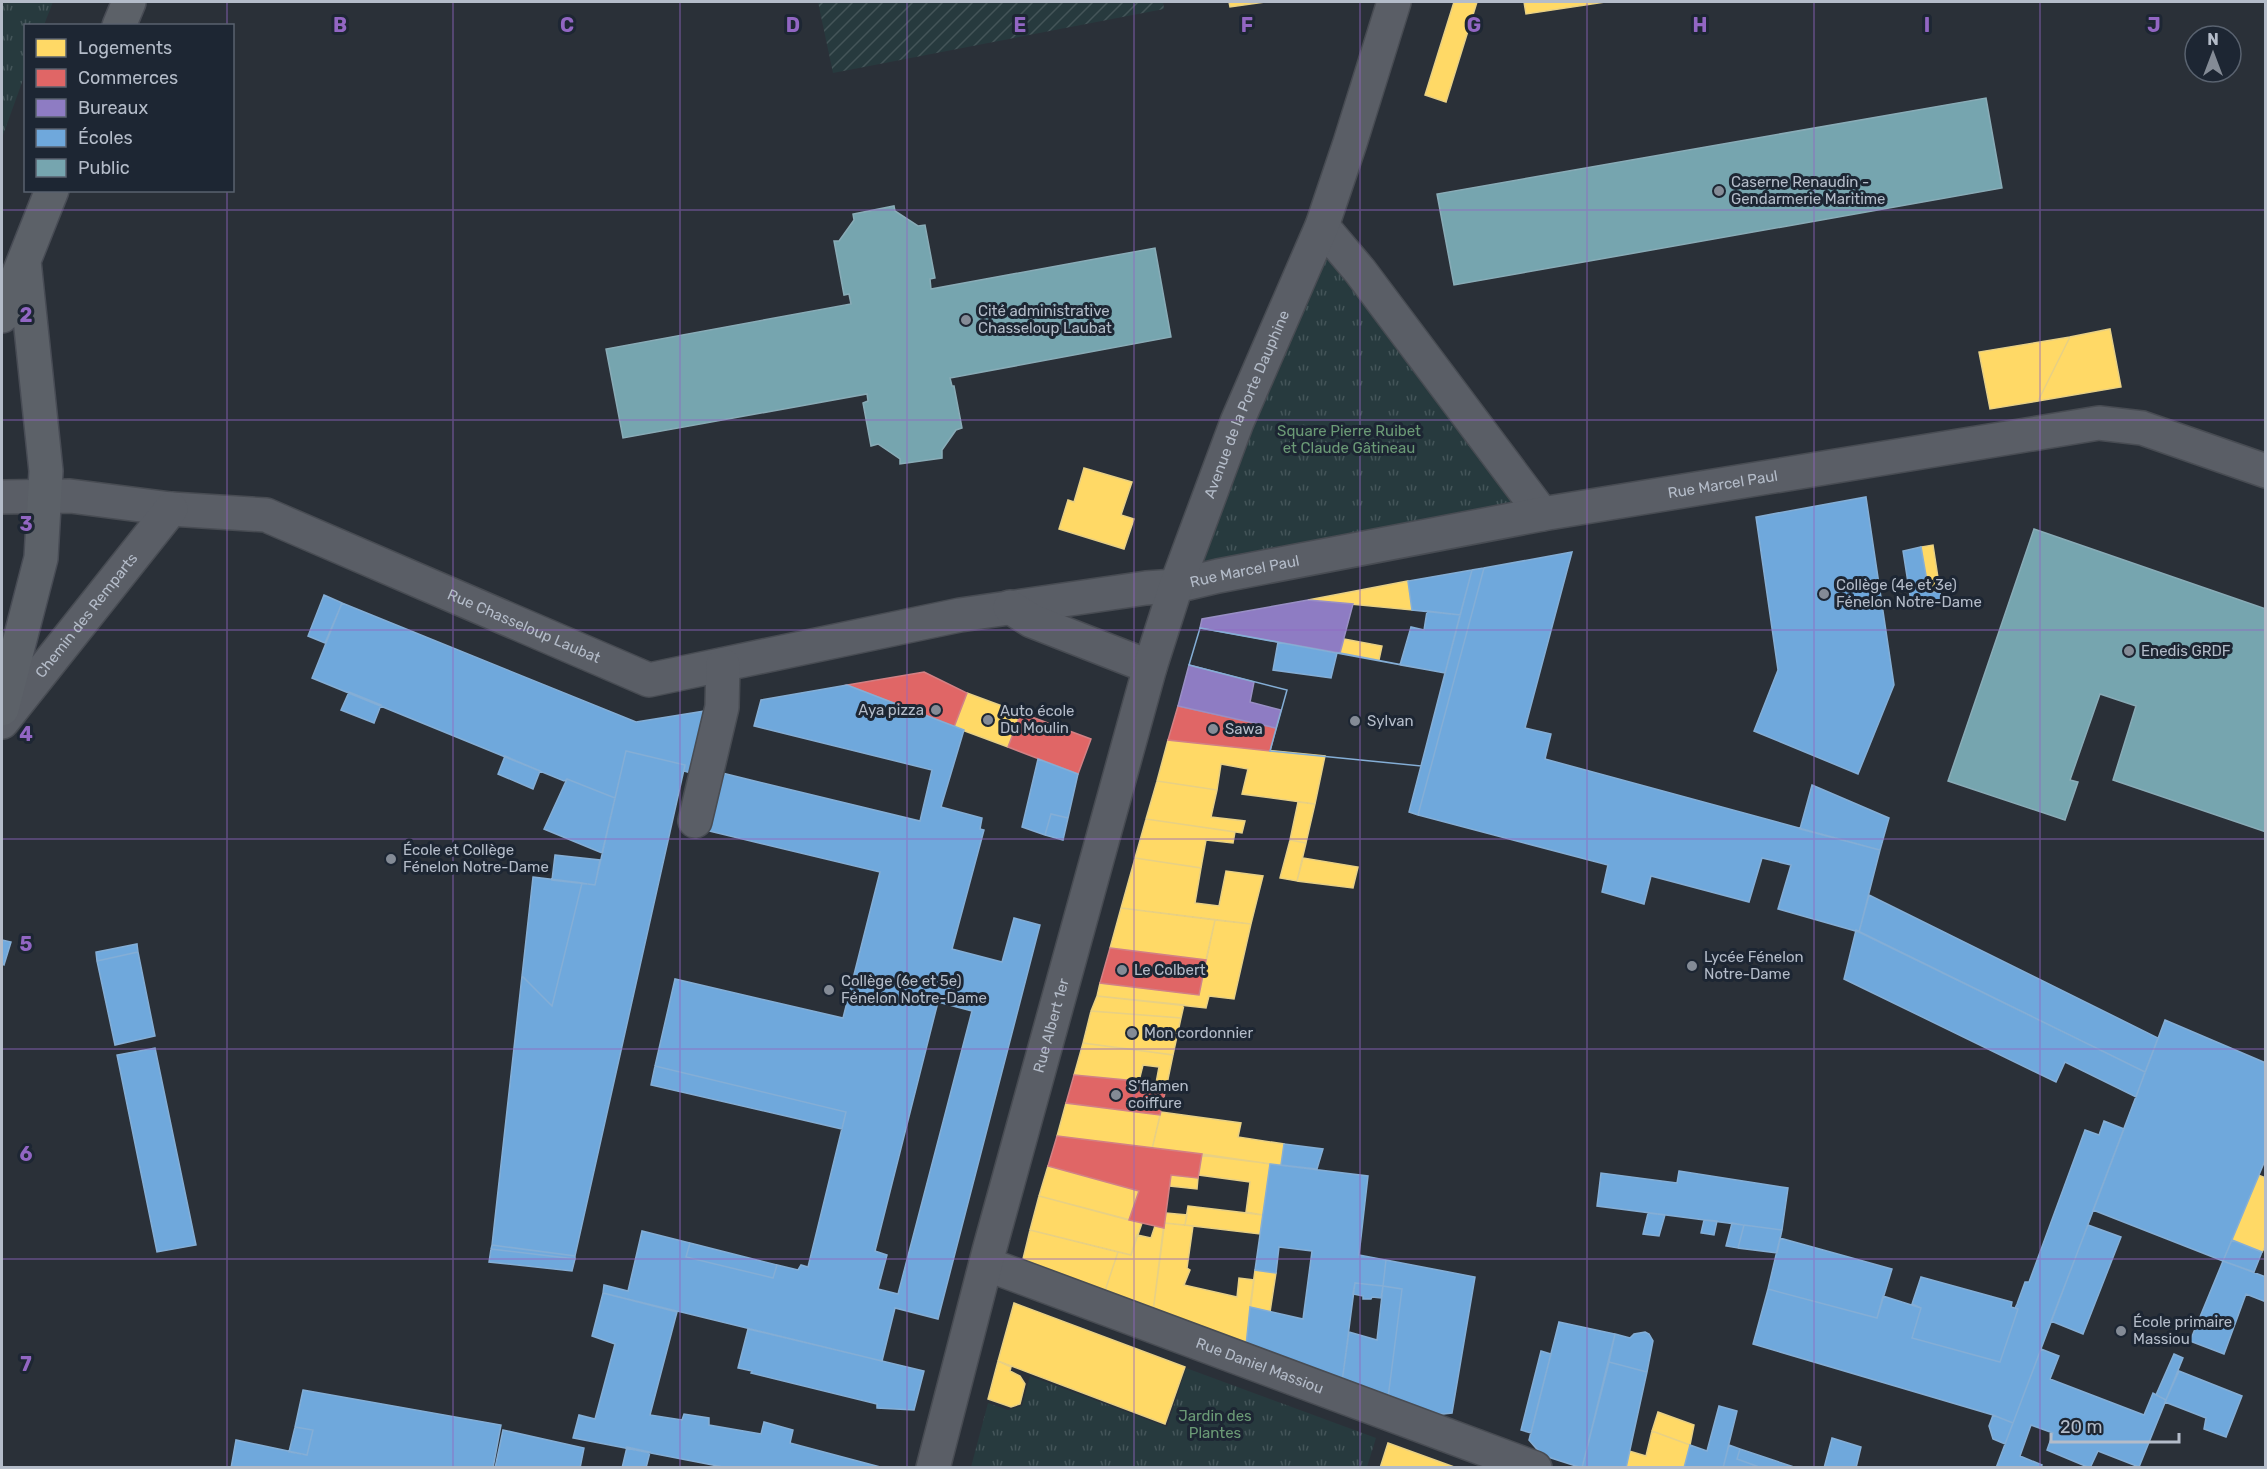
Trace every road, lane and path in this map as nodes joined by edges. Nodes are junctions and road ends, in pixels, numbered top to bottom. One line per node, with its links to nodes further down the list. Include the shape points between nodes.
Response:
1 (129, 2): 3 (main road)
2 (1394, 2): 5 (street, Avenue de la Porte Dauphine)
3 (120, 24)
4 (51, 192): 6 (main road, Chemin des Remparts)
5 (1322, 226): 12 (street); 13 (street, Avenue de la Porte Dauphine, via 1244,404)
6 (24, 261): 7 (main road, Chemin des Remparts); 10 (main road, Chemin des Remparts, via 46,471)
7 (2, 316)
8 (2265, 471): 12 (street, Rue Marcel Paul, via 2142,428 2099,423)
9 (2, 497): 10 (street)
10 (45, 497): 11 (street, Rue Chasseloup Laubat, via 70,496); 17 (main road, Chemin des Remparts, via 41,558)
11 (171, 509): 15 (street, Rue Chasseloup Laubat, via 266,515 649,680); 18 (street, Chemin des Remparts)
12 (1542, 514): 13 (street, Rue Marcel Paul)
13 (1176, 586): 14 (street, Rue Chasseloup Laubat); 16 (street, Rue Albert 1er)
14 (1010, 607): 15 (street, Rue Chasseloup Laubat); 16 (street, via 1032,621)
15 (723, 665): 19 (street, via 722,707)
16 (1150, 667): 20 (street, Rue Albert 1er)
17 (2, 709)
18 (2, 722)
19 (695, 820)
20 (986, 1264): 21 (street, Rue Albert 1er); 22 (street, Rue Daniel Massiou)
21 (933, 1467)
22 (1535, 1467)

